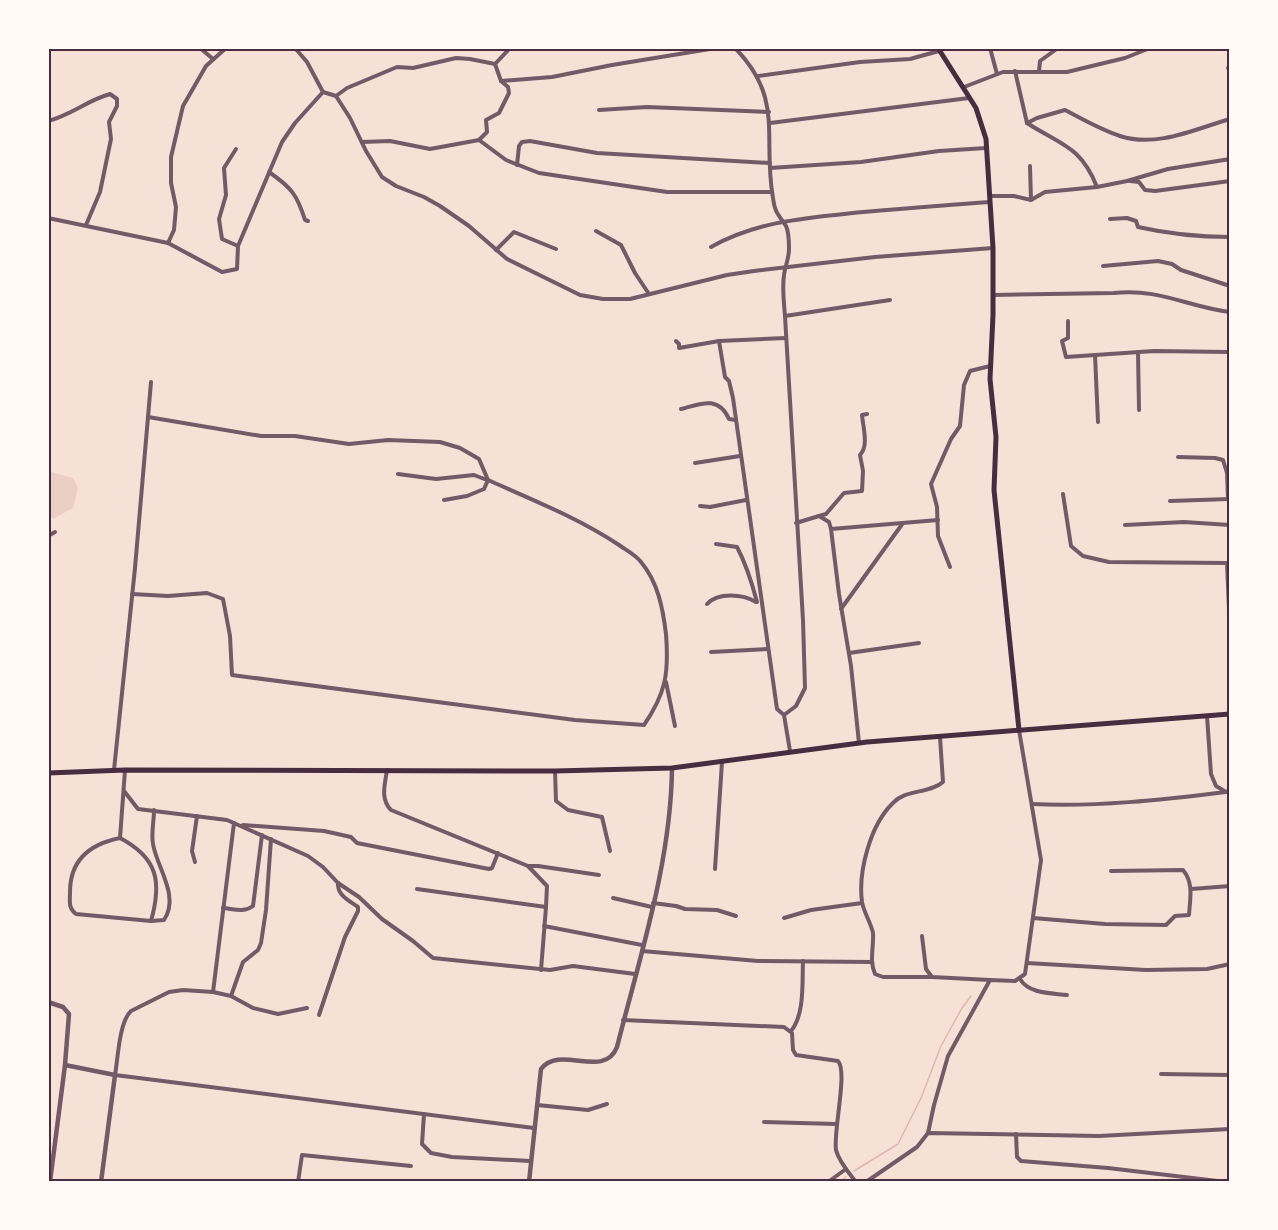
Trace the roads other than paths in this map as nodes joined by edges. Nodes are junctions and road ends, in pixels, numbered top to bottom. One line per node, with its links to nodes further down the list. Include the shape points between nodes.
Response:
1 (200, 48): 11 (street)
2 (226, 48): 11 (street)
3 (295, 48): 19 (street)
4 (510, 48): 12 (street)
5 (716, 48): 17 (street, via 552,77)
6 (735, 48): 16 (street)
7 (990, 48): 15 (street)
8 (1058, 48): 14 (street, via 1040,62)
9 (1150, 48): 14 (street, via 1067,72)
10 (939, 50): 16 (street, via 910,59); 18 (main road)
11 (213, 59): 50 (street, via 183,106 171,157 176,207 174,230)
12 (495, 64): 17 (street); 20 (street, via 456,58 397,67)
13 (1015, 71): 14 (street); 15 (street); 27 (street)
14 (1039, 71)
15 (997, 74): 18 (street)
16 (758, 76): 23 (street)
17 (501, 81): 28 (street, via 508,87 507,101 497,115 486,120 487,132)
18 (964, 87): 21 (main road)
19 (323, 92): 20 (street); 36 (street, via 282,142)
20 (336, 96): 29 (street)
21 (970, 98): 26 (street); 30 (main road, via 980,117)
22 (599, 110): 23 (street, via 647,107)
23 (769, 112): 26 (street)
24 (1230, 119): 27 (street, via 1170,138 1141,140 1120,136 1065,110)
25 (48, 121): 47 (street, via 64,117 96,98 110,94 117,99 109,122 111,139 100,192)
26 (770, 123): 34 (street)
27 (1027, 123): 39 (street, via 1071,147 1090,170)
28 (479, 140): 29 (street, via 430,149 390,141); 33 (street)
29 (362, 142): 55 (street, via 382,177 440,206)
30 (986, 148): 34 (street, via 861,162); 41 (main road)
31 (236, 149): 51 (street, via 224,168 226,195 219,219 222,239)
32 (1230, 159): 37 (street, via 1168,169)
33 (516, 165): 34 (street, via 519,146 530,141 597,153); 40 (street, via 539,173 667,192)
34 (770, 165): 40 (street)
35 (1030, 166): 42 (street)
36 (269, 172): 45 (street, via 298,198); 51 (street)
37 (1127, 181): 38 (street, via 1139,182 1145,190 1155,191); 39 (street)
38 (1230, 181)
39 (1097, 187): 42 (street, via 1046,192)
40 (772, 192): 46 (street)
41 (991, 199): 42 (street, via 1014,196); 46 (street); 53 (main road)
42 (1031, 200)
43 (48, 218): 47 (street)
44 (1110, 219): 49 (street, via 1136,220 1138,227 1159,232)
45 (308, 222)
46 (781, 222): 52 (street, via 728,237); 57 (street, via 786,226 789,247)
47 (86, 225): 50 (street)
48 (596, 231): 59 (street, via 621,245)
49 (1230, 237)
50 (168, 243): 51 (street, via 222,272 237,269)
51 (238, 246)
52 (711, 247)
53 (993, 248): 57 (street); 60 (main road)
54 (556, 249): 55 (street, via 514,232)
55 (496, 250): 59 (street, via 580,295 618,300)
56 (1103, 266): 58 (street, via 1158,261)
57 (786, 267): 59 (street, via 727,275); 63 (street)
58 (1230, 286)
59 (649, 294)
60 (993, 295): 62 (street, via 1133,291); 71 (main road)
61 (890, 300): 63 (street)
62 (1230, 312)
63 (784, 316): 65 (street)
64 (1068, 321): 70 (street, via 1068,338 1062,341 1066,357)
65 (786, 338): 67 (street); 93 (street)
66 (676, 341): 67 (street, via 679,348)
67 (719, 341): 77 (street)
68 (1138, 352): 69 (street); 70 (street); 74 (street)
69 (1230, 352)
70 (1095, 355): 78 (street)
71 (990, 366): 91 (street, via 970,371 964,385 960,426 931,484); 117 (main road, via 996,437 995,507)
72 (151, 382): 76 (street)
73 (681, 409): 77 (street, via 714,403)
74 (1139, 410)
75 (867, 414): 90 (street, via 862,415 862,491 844,493 826,514)
76 (148, 417): 83 (street, via 261,436 295,436 350,444 388,440 440,442 479,459); 102 (street)
77 (735, 420): 79 (street)
78 (1098, 422)
79 (740, 456): 81 (street); 87 (street)
80 (1178, 457): 85 (street, via 1223,460)
81 (694, 463)
82 (398, 474): 83 (street, via 436,479 474,475)
83 (488, 480): 86 (street, via 484,489); 112 (street, via 579,521 640,560 653,580 663,611)
84 (1063, 494): 100 (street, via 1071,546 1083,556 1109,562)
85 (1229, 499): 88 (street)
86 (444, 500)
87 (746, 500): 89 (street); 105 (street)
88 (1170, 501)
89 (700, 506)
90 (819, 516): 93 (street); 96 (street, via 829,522)
91 (938, 520): 92 (street); 101 (street, via 938,536)
92 (904, 522): 96 (street); 106 (street)
93 (796, 523): 114 (street, via 805,688 796,705)
94 (1125, 525): 95 (street)
95 (1230, 525)
96 (831, 529): 106 (street)
97 (55, 532): 98 (street)
98 (48, 536)
99 (716, 544): 103 (street, via 737,547)
100 (1228, 562): 107 (street)
101 (950, 567)
102 (132, 594): 112 (street, via 207,593 224,599 232,675 575,720 644,725 658,704); 124 (street)
103 (757, 602): 104 (street, via 734,595 712,599); 105 (street)
104 (707, 604)
105 (762, 606): 109 (street)
106 (841, 609): 111 (street)
107 (1230, 633)
108 (920, 643): 111 (street)
109 (768, 649): 110 (street); 114 (street, via 777,709)
110 (711, 652)
111 (849, 653): 119 (street)
112 (666, 681): 116 (street)
113 (1230, 714): 115 (main road)
114 (784, 715): 120 (street)
115 (1206, 716): 117 (main road); 129 (street, via 1211,774 1216,786)
116 (675, 726)
117 (1019, 730): 118 (main road); 130 (street)
118 (940, 737): 119 (main road); 150 (street, via 943,782 905,794 887,810 871,836 864,865)
119 (859, 743): 120 (main road)
120 (790, 752): 121 (main road)
121 (722, 762): 122 (main road); 142 (street)
122 (672, 768): 126 (main road); 151 (street, via 665,853)
123 (387, 769): 125 (main road); 126 (main road); 139 (street, via 383,798 391,810)
124 (114, 770): 125 (main road); 127 (main road)
125 (124, 770): 128 (street)
126 (555, 771): 138 (street, via 556,801 568,810 602,817)
127 (48, 774)
128 (124, 791): 131 (street, via 136,808); 136 (street)
129 (1228, 791): 130 (street, via 1145,802)
130 (1032, 804): 156 (street, via 1041,860)
131 (154, 810): 132 (street); 157 (street, via 153,843 169,893 168,914 164,920)
132 (197, 816): 133 (street); 140 (street, via 192,851)
133 (234, 823): 134 (street); 153 (street)
134 (240, 825): 135 (street); 139 (street, via 324,831 351,837 357,843 489,869)
135 (262, 835): 137 (street); 153 (street, via 253,906 248,910)
136 (120, 838): 157 (street, via 151,864 157,883); 157 (street, via 86,852 74,868 69,905 76,914)
137 (271, 839): 145 (street, via 308,856); 173 (street, via 261,943 243,962)
138 (610, 851)
139 (498, 853): 141 (street)
140 (195, 862)
141 (528, 866): 144 (street); 152 (street, via 547,887)
142 (715, 869)
143 (1111, 871): 148 (street, via 1183,870)
144 (598, 875)
145 (338, 883): 166 (street, via 433,958); 176 (street, via 340,894 358,911 345,936)
146 (1230, 886): 148 (street)
147 (417, 889): 152 (street)
148 (1191, 889): 156 (street, via 1189,915 1175,916 1166,925)
149 (613, 898): 151 (street)
150 (862, 903): 155 (street); 163 (street, via 873,931)
151 (652, 905): 154 (street, via 717,910); 160 (street)
152 (546, 907): 158 (street)
153 (223, 908): 171 (street)
154 (736, 916)
155 (784, 918)
156 (1033, 918): 164 (street)
157 (151, 921)
158 (544, 926): 160 (street); 166 (street)
159 (922, 936): 168 (street)
160 (642, 945): 161 (street)
161 (641, 951): 162 (street); 167 (street)
162 (803, 961): 163 (street); 178 (street, via 799,1012)
163 (872, 962): 168 (street, via 879,977)
164 (1027, 963): 165 (street, via 1146,970 1207,969); 169 (street)
165 (1230, 964)
166 (541, 969): 167 (street, via 573,966)
167 (635, 974): 177 (street)
168 (932, 977): 170 (street)
169 (1020, 979): 170 (street); 172 (street, via 1038,991)
170 (990, 980): 190 (street, via 948,1056)
171 (213, 992): 173 (street); 181 (street, via 176,991 127,1014)
172 (1067, 994)
173 (231, 996): 175 (street, via 253,1008 278,1014)
174 (48, 1002): 179 (street, via 63,1007 69,1014)
175 (308, 1008)
176 (319, 1015)
177 (623, 1020): 178 (street, via 782,1026); 184 (street, via 616,1050 610,1058 601,1062 555,1060 545,1064 539,1075)
178 (791, 1031): 187 (street, via 796,1055 841,1064)
179 (65, 1065): 181 (street); 195 (street)
180 (1161, 1074): 182 (street)
181 (115, 1075): 185 (street); 196 (street)
182 (1230, 1075)
183 (607, 1104): 184 (street, via 588,1110)
184 (536, 1105): 188 (street)
185 (424, 1114): 188 (street); 192 (street, via 423,1144 431,1154)
186 (764, 1122): 187 (street)
187 (836, 1124): 194 (street, via 837,1151)
188 (534, 1128): 192 (street)
189 (1230, 1128): 191 (street, via 1099,1136)
190 (928, 1133): 191 (street); 201 (street, via 917,1147)
191 (1016, 1134): 202 (street, via 1017,1157 1022,1161)
192 (530, 1161): 198 (street)
193 (411, 1166): 197 (street, via 302,1155)
194 (846, 1169): 199 (street); 200 (street)
195 (50, 1182)
196 (101, 1182)
197 (298, 1182)
198 (529, 1182)
199 (828, 1182)
200 (856, 1182)
201 (866, 1182)
202 (1226, 1182)

